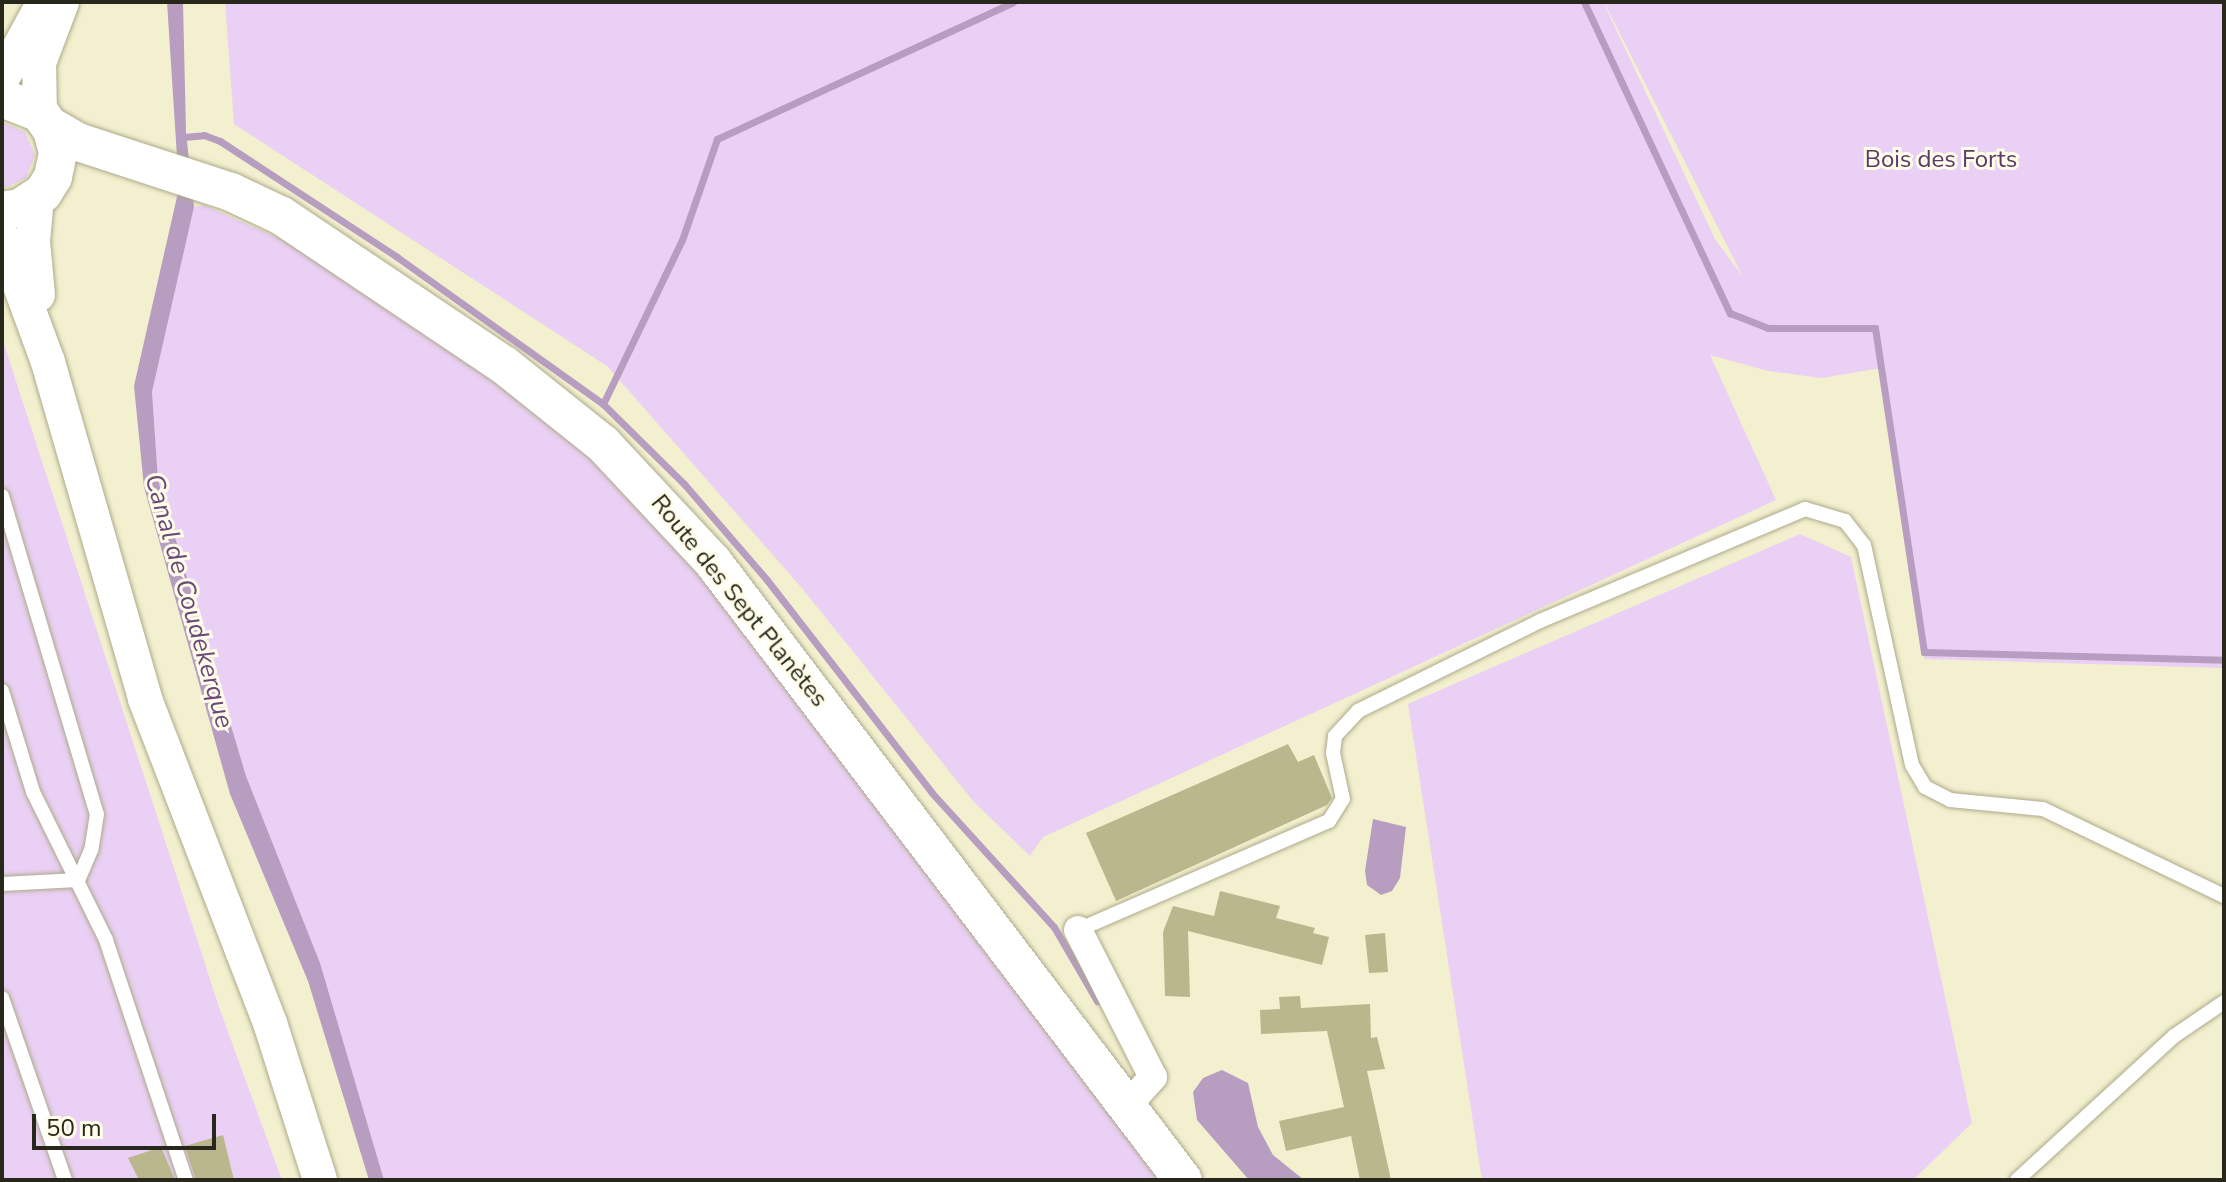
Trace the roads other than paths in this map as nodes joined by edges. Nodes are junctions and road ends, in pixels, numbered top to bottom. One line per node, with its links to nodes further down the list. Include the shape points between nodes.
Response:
1 (44, 2): 3 (street)
2 (62, 2): 5 (street, via 39,63)
3 (2, 79)
4 (2, 98): 5 (main road, Route des Sept Planètes)
5 (45, 120): 6 (main road, Route des Sept Planètes, via 71,139); 7 (main road, via 58,157)
6 (163, 171): 7 (main road, Route des Sept Planètes, via 81,174); 19 (main road, Route des Sept Planètes, via 215,187 300,227 569,414 641,480 721,573)
7 (44, 191): 8 (main road, Route des Sept Planètes); 10 (street, via 34,254)
8 (2, 211)
9 (2, 237): 10 (street)
10 (48, 362): 22 (street, via 145,699 265,1009)
11 (2, 496): 13 (lane, via 96,803 94,839)
12 (2, 691): 13 (lane, via 33,792)
13 (78, 880): 14 (lane); 21 (lane, via 106,940)
14 (2, 884)
15 (2224, 896): 16 (lane, via 2043,809 1950,800 1925,787 1912,765 1864,545 1845,521 1805,509 1540,621 1358,711 1343,722 1333,745 1343,799 1334,817)
16 (1078, 930): 19 (street, via 1153,1077)
17 (2, 998): 20 (lane)
18 (2224, 1002): 24 (lane, via 2174,1036)
19 (1126, 1107): 23 (main road, Route des Sept Planètes)
20 (65, 1180)
21 (186, 1180)
22 (320, 1180)
23 (1183, 1180)
24 (2017, 1180)

